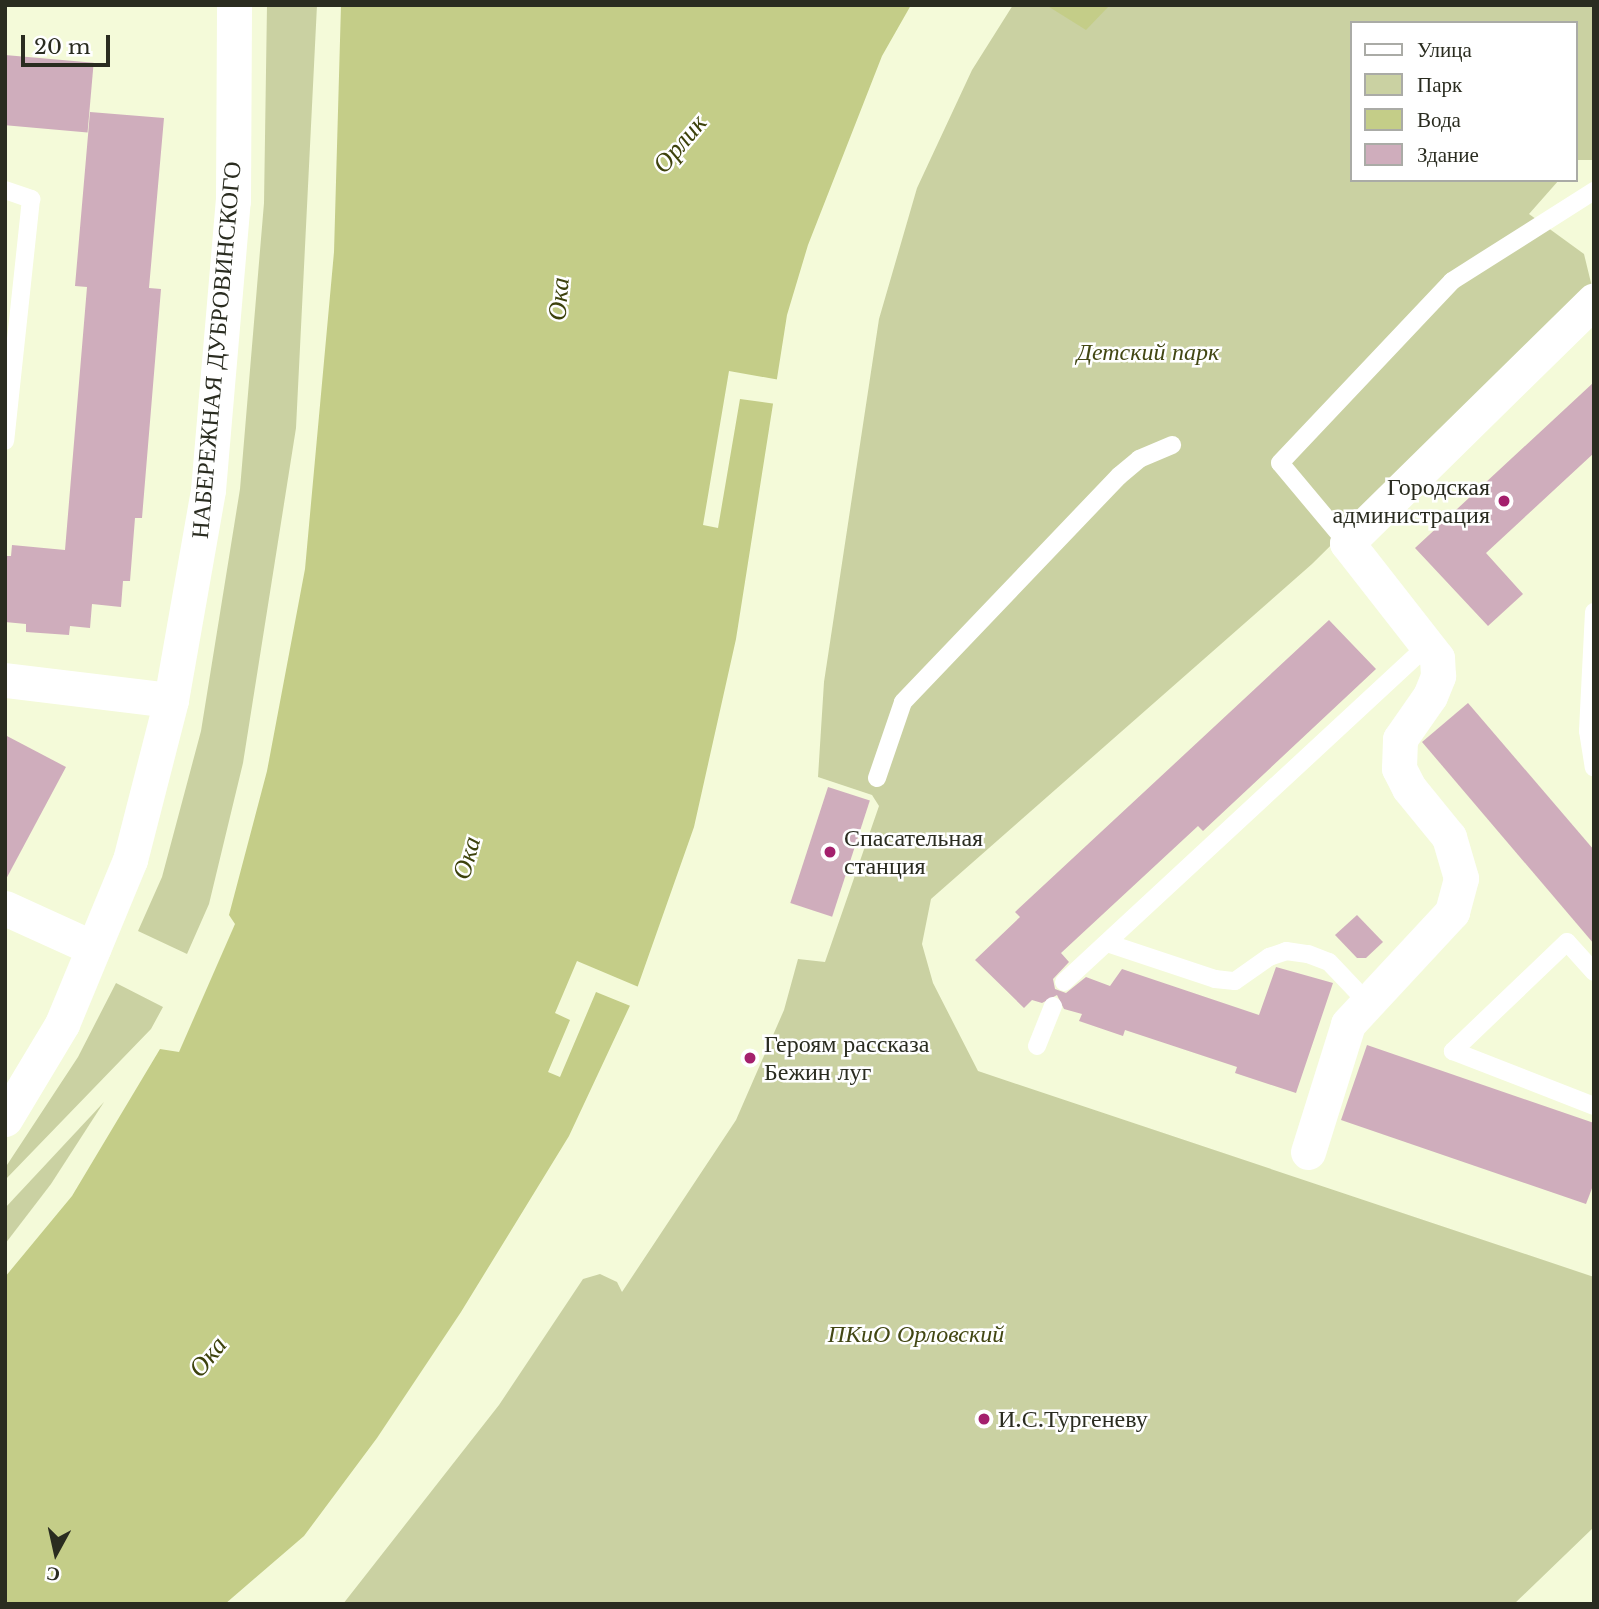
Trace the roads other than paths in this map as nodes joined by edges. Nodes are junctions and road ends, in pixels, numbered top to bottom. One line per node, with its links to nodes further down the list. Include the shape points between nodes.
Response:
1 (234, 5): 11 (street, НАБЕРЕЖНАЯ ДУБРОВИНСКОГО, via 233,201 208,490)
2 (5, 190): 5 (lane, via 31,199)
3 (1594, 191): 7 (lane, via 1452,281 1280,463)
4 (1594, 299): 7 (street)
5 (5, 441)
6 (1172, 445): 13 (lane, via 1139,459 1119,476 903,702)
7 (1347, 542): 9 (street)
8 (1594, 612): 12 (lane, via 1588,731)
9 (1430, 643): 15 (lane); 19 (street, via 1438,676 1400,739 1399,768 1457,852 1458,896 1452,912 1428,942)
10 (5, 680): 11 (street)
11 (171, 700): 16 (street, НАБЕРЕЖНАЯ ДУБРОВИНСКОГО, via 130,860)
12 (1594, 768)
13 (877, 778)
14 (5, 908): 16 (street)
15 (1107, 943): 18 (lane); 19 (lane, via 1215,979 1236,981 1277,954 1308,954 1329,962)
16 (93, 948): 23 (street, НАБЕРЕЖНАЯ ДУБРОВИНСКОГО, via 62,1024)
17 (1594, 972): 22 (lane, via 1567,942 1453,1051)
18 (1065, 982)
19 (1366, 1001): 24 (street, via 1348,1024)
20 (1053, 1006): 21 (lane)
21 (1037, 1046)
22 (1594, 1106)
23 (5, 1119)
24 (1308, 1152)

